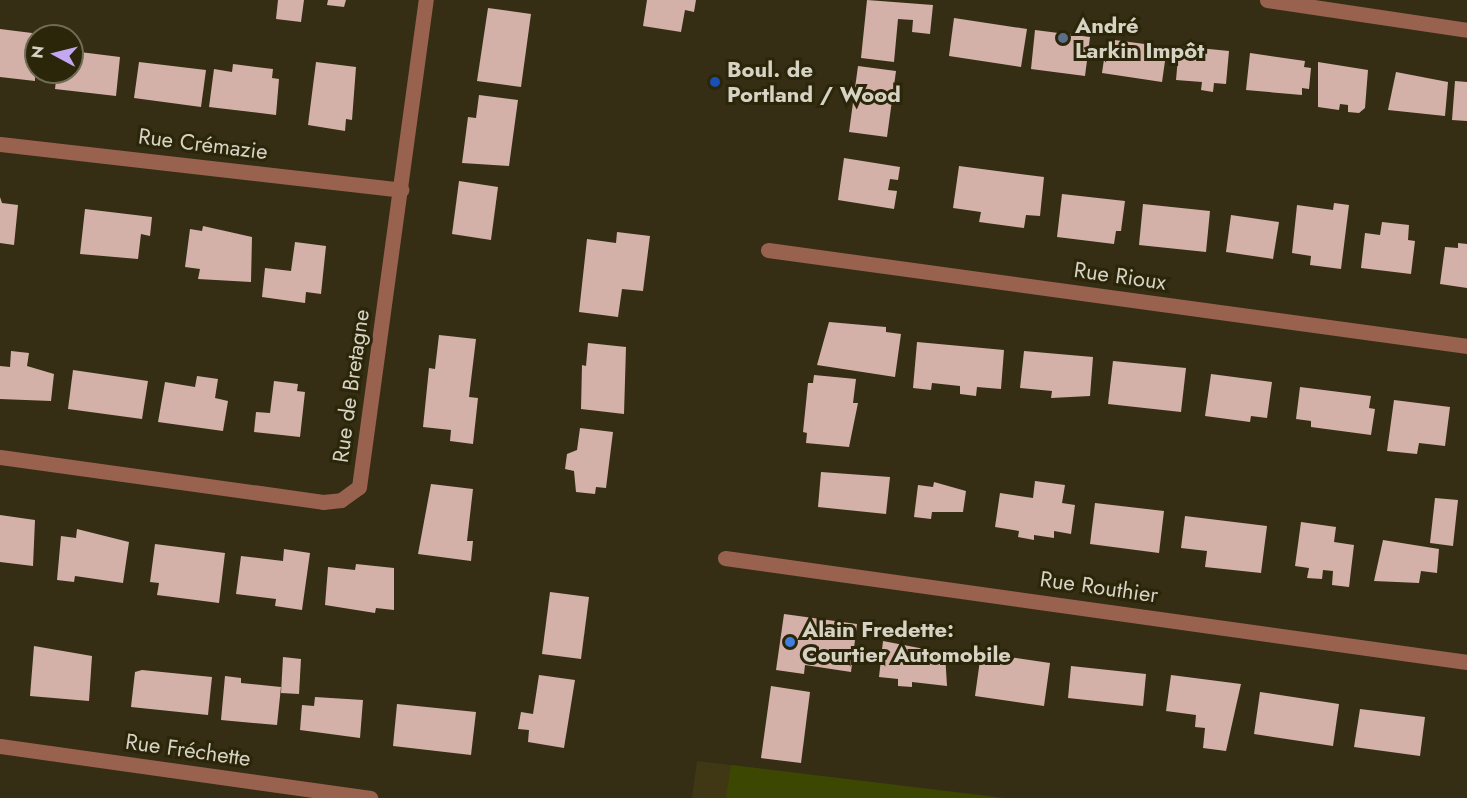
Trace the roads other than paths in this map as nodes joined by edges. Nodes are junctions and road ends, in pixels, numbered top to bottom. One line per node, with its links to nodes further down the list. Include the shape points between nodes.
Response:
1 (426, 0): 5 (street, Rue de Bretagne)
2 (1266, 0): 3 (street)
3 (1467, 30)
4 (0, 144): 5 (street, Rue Crémazie)
5 (401, 190): 8 (street, Rue de Bretagne, via 363,471 359,487 341,500 323,502)
6 (768, 250): 7 (street, Rue Rioux)
7 (1467, 346)
8 (0, 458)
9 (725, 558): 10 (street, Rue Routhier)
10 (1467, 662)
11 (0, 746): 12 (street, Rue Fréchette)
12 (370, 798)

